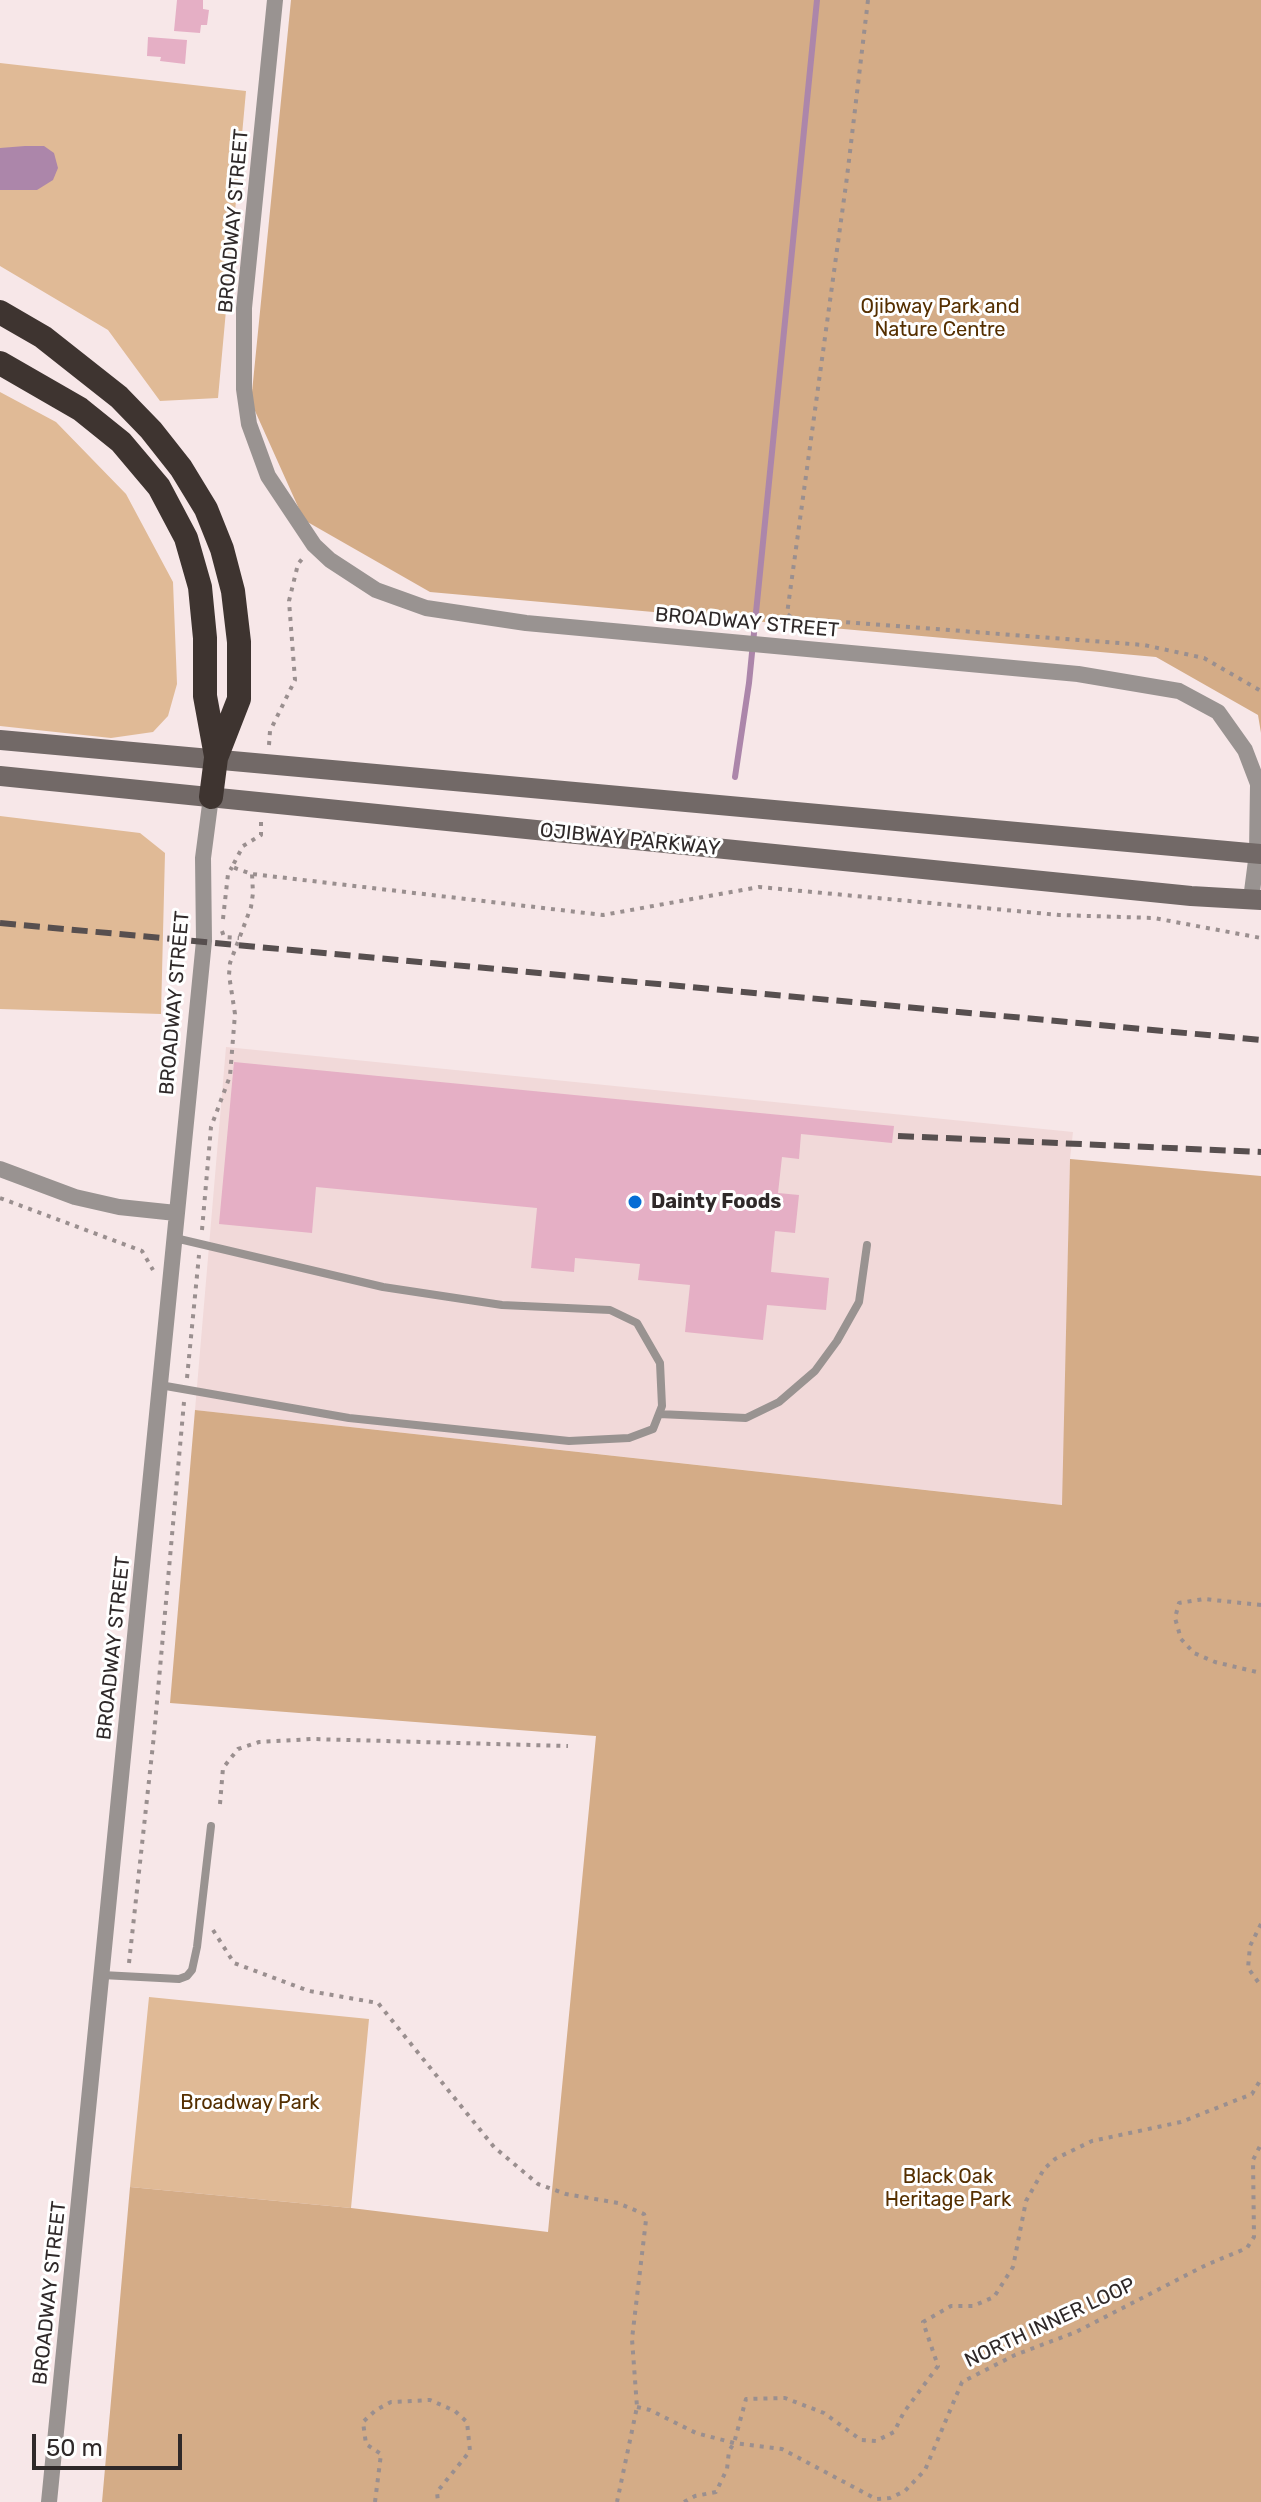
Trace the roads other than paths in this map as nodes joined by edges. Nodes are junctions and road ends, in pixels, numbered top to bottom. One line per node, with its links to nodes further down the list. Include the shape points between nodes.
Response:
1 (275, 0): 8 (street, BROADWAY STREET, via 244,308 244,389 249,424 268,476 330,560 376,590 426,608 542,624 1078,674 1179,691 1218,712 1245,750 1258,784)
2 (0, 312): 5 (highway, via 77,362 119,397 181,468 206,509 233,591 239,642 239,699)
3 (0, 363): 5 (highway, via 80,409 121,442 159,487 186,538 200,587 205,696)
4 (0, 740): 5 (main road)
5 (216, 758): 7 (highway); 8 (main road)
6 (0, 776): 7 (main road, OJIBWAY PARKWAY)
7 (211, 797): 9 (main road, OJIBWAY PARKWAY); 11 (street, BROADWAY STREET, via 203,858 204,941)
8 (1259, 854): 9 (street, BROADWAY STREET)
9 (1256, 900)
10 (0, 1169): 11 (street, via 75,1197)
11 (176, 1213): 12 (street, BROADWAY STREET)
12 (174, 1238): 14 (street, BROADWAY STREET); 15 (lane, via 383,1287 502,1305 610,1310 637,1323 660,1363)
13 (867, 1245): 15 (lane, via 859,1302 815,1371 779,1402 746,1418)
14 (160, 1385): 15 (lane, via 349,1418 569,1441 629,1438 653,1429); 17 (street, BROADWAY STREET)
15 (659, 1414)
16 (211, 1826): 17 (lane, via 196,1960 187,1976)
17 (102, 1975): 18 (street, BROADWAY STREET)
18 (49, 2502)

